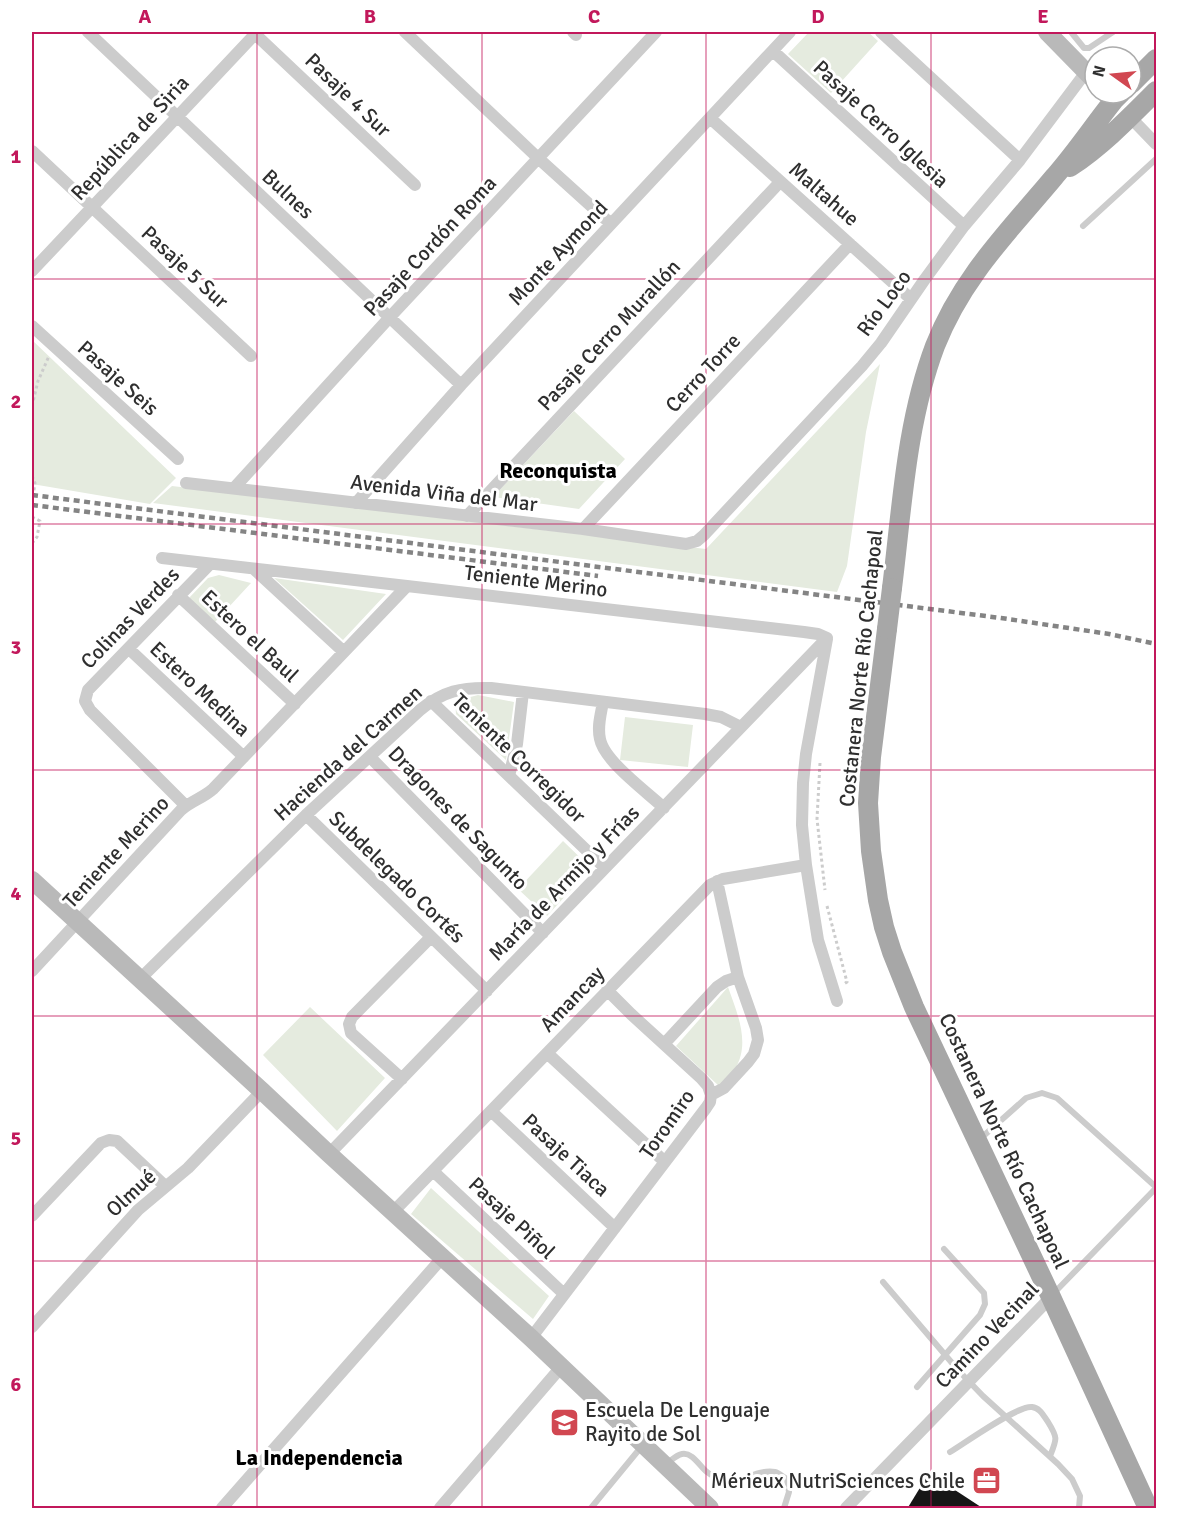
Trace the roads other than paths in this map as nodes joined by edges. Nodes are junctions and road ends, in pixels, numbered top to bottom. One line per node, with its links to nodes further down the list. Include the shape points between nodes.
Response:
1 (88, 32): 18 (street, Bulnes)
2 (255, 32): 18 (street, República de Siria); 28 (street, Pasaje 4 Sur)
3 (405, 32): 23 (street)
4 (656, 32): 23 (street, Pasaje Cordón Roma)
5 (790, 32): 10 (street, Monte Aymond)
6 (881, 32): 25 (street)
7 (1048, 32): 12 (main road)
8 (1071, 32): 9 (lane, via 1087,48)
9 (1113, 32)
10 (772, 51): 20 (street, Monte Aymond); 31 (street, Pasaje Cerro Iglesia)
11 (1156, 59): 13 (main road)
12 (1083, 68)
13 (1143, 72)
14 (1083, 85): 25 (street, Río Loco)
15 (1156, 91): 19 (main road, Costanera Norte Río Cachapoal)
16 (1107, 105): 26 (main road, Costanera Norte Río Cachapoal)
17 (1121, 105): 19 (main road)
18 (177, 116): 29 (street, República de Siria); 36 (street, Bulnes)
19 (1130, 117): 21 (street); 26 (main road, Costanera Norte Río Cachapoal, via 1086,157)
20 (710, 118): 27 (street, Maltahue); 30 (street, Monte Aymond)
21 (1156, 144)
22 (32, 151): 29 (street, Pasaje 5 Sur)
23 (538, 158): 30 (street); 36 (street, Pasaje Cordón Roma)
24 (1156, 159): 32 (lane)
25 (1020, 160): 31 (street, Río Loco)
26 (1055, 176): 85 (main road, Costanera Norte Río Cachapoal, bridge, via 995,245 956,302 921,389 909,448 869,780 872,859 892,952)
27 (780, 182): 33 (street, Maltahue); 44 (street, Pasaje Cerro Murallón)
28 (415, 185)
29 (92, 207): 34 (street, República de Siria); 38 (street, Pasaje 5 Sur)
30 (611, 224): 39 (street, Monte Aymond)
31 (964, 226): 35 (street, Río Loco)
32 (1083, 226)
33 (850, 243): 35 (street, Maltahue); 45 (street, Cerro Torre)
34 (32, 271)
35 (911, 299): 46 (street, Río Loco, via 862,366)
36 (390, 317): 39 (street, Bulnes); 42 (street, Pasaje Cordón Roma)
37 (32, 326): 40 (street, Pasaje Seis)
38 (251, 356)
39 (461, 385): 43 (street, Monte Aymond)
40 (178, 459)
41 (186, 483): 42 (street, Avenida Viña del Mar)
42 (234, 488): 43 (street, Avenida Viña del Mar)
43 (356, 503): 44 (street, Avenida Viña del Mar)
44 (467, 516): 45 (street, Avenida Viña del Mar)
45 (583, 529): 46 (street, Avenida Viña del Mar, via 686,544)
46 (697, 541)
47 (162, 558): 48 (street)
48 (210, 564): 49 (street); 51 (street, Colinas Verdes)
49 (254, 569): 50 (street); 54 (street)
50 (407, 586): 52 (street, Teniente Merino, via 804,632); 54 (street, Teniente Merino)
51 (178, 595): 53 (street, Colinas Verdes); 58 (street, Estero el Baul)
52 (827, 638): 59 (street, María de Armijo y Frías); 66 (street, via 804,773 802,825)
53 (129, 649): 60 (street, Estero Medina); 63 (street, Colinas Verdes, via 88,690 85,701)
54 (344, 652): 58 (street, Teniente Merino)
55 (523, 692): 56 (street, Hacienda del Carmen, via 467,688); 57 (street, Hacienda del Carmen); 62 (street)
56 (431, 701): 61 (street, Hacienda del Carmen); 62 (street, Teniente Corregidor)
57 (603, 702): 59 (street, Hacienda del Carmen, via 713,715); 64 (street, via 598,727 600,742 609,758)
58 (295, 704): 60 (street, Teniente Merino)
59 (741, 728): 64 (street, María de Armijo y Frías)
60 (244, 757): 63 (street, Teniente Merino, via 207,795)
61 (370, 757): 65 (street, Hacienda del Carmen); 71 (street, Dragones de Sagunto)
62 (509, 776): 67 (street, Teniente Corregidor)
63 (186, 806): 70 (street, Teniente Merino)
64 (664, 808): 67 (street, María de Armijo y Frías)
65 (306, 815): 72 (street, Subdelegado Cortés); 75 (street, Hacienda del Carmen)
66 (806, 866): 69 (street, Amancay); 78 (street, via 818,940)
67 (605, 868): 71 (street, María de Armijo y Frías)
68 (32, 880): 70 (main road)
69 (717, 881): 74 (street, Toromiro); 76 (street, Amancay)
70 (77, 922): 73 (street, Teniente Merino); 75 (main road)
71 (543, 933): 77 (street, María de Armijo y Frías)
72 (431, 937): 77 (street, Subdelegado Cortés); 81 (street, via 349,1024 351,1033)
73 (32, 971)
74 (738, 977): 79 (street, via 717,987); 83 (street, Toromiro, via 758,1040 748,1062 724,1088)
75 (140, 979): 82 (main road)
76 (608, 990): 79 (street); 80 (street, Amancay)
77 (487, 991): 81 (street, María de Armijo y Frías)
78 (835, 995)
79 (664, 1044): 83 (street, via 701,1078)
80 (547, 1053): 84 (street, Amancay); 87 (street)
81 (402, 1079): 86 (street, María de Armijo y Frías)
82 (262, 1091): 86 (main road); 89 (street, Olmué)
83 (711, 1095): 87 (street, Toromiro, via 706,1108)
84 (491, 1111): 88 (street, Amancay); 93 (street, Pasaje Tiaca)
85 (978, 1141): 90 (lane, via 1026,1098 1042,1093 1057,1098); 98 (main road, Costanera Norte Río Cachapoal)
86 (329, 1154): 91 (main road)
87 (665, 1162): 93 (street, Toromiro)
88 (433, 1171): 91 (street, Amancay); 97 (street, Pasaje Piñol)
89 (165, 1186): 92 (street, via 117,1141 109,1140 101,1143); 99 (street, Olmué, via 138,1210)
90 (1156, 1188): 98 (lane, Camino Vecinal)
91 (393, 1212): 95 (main road)
92 (32, 1216)
93 (615, 1228): 97 (street, Toromiro)
94 (944, 1249): 101 (lane, via 984,1293 985,1304)
95 (443, 1257): 100 (main road); 111 (street)
96 (883, 1282): 101 (lane)
97 (564, 1294): 100 (street, Toromiro)
98 (1051, 1297): 103 (street, Camino Vecinal); 117 (main road, Costanera Norte Río Cachapoal)
99 (32, 1327)
100 (531, 1338): 102 (main road)
101 (945, 1354): 103 (lane); 104 (lane)
102 (562, 1366): 106 (main road); 112 (street)
103 (969, 1382): 105 (lane); 115 (street, Camino Vecinal)
104 (917, 1388)
105 (1006, 1417): 107 (lane); 108 (lane); 108 (lane, via 1027,1407 1039,1409 1055,1434)
106 (644, 1445): 109 (main road); 110 (lane)
107 (951, 1452)
108 (1050, 1456): 116 (lane, via 1072,1479 1080,1496)
109 (665, 1465): 113 (main road); 114 (lane, via 685,1454 715,1477 727,1480 776,1472 787,1479 789,1492)
110 (593, 1508)
111 (222, 1509)
112 (440, 1509)
113 (710, 1509)
114 (784, 1509)
115 (846, 1509)
116 (1079, 1509)
117 (1148, 1509)

